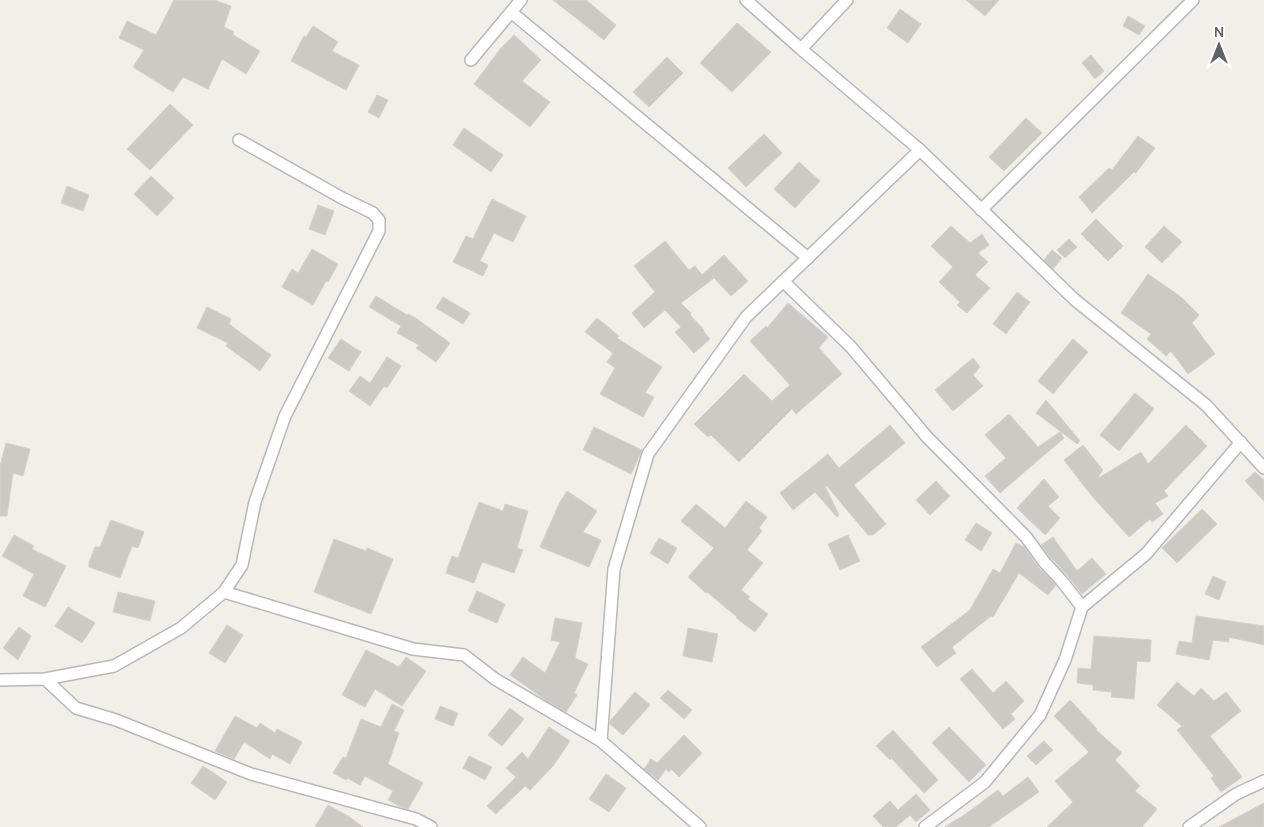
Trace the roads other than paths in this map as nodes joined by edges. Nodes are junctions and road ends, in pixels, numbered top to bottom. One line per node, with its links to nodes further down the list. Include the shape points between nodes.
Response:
1 (521, 0): 5 (street)
2 (746, 0): 6 (street)
3 (847, 0): 6 (street)
4 (1194, 0): 10 (street)
5 (512, 12): 7 (street); 11 (street)
6 (800, 49): 9 (street)
7 (470, 60)
8 (239, 140): 15 (street, via 373,213 379,220 379,231 285,416 254,502 242,565)
9 (920, 150): 10 (street); 11 (street)
10 (981, 210): 13 (street, via 1075,300 1206,405)
11 (808, 258): 12 (street)
12 (783, 281): 16 (street, via 851,347 927,438 1026,537); 19 (street, via 746,317 648,454 614,568)
13 (1241, 442): 14 (street); 16 (street, via 1146,554)
14 (1264, 468)
15 (224, 592): 18 (street, via 181,628 114,666); 19 (street, via 413,649 464,655 495,678)
16 (1082, 607): 23 (street, via 1065,660 1040,715 985,782)
17 (0, 680): 18 (street)
18 (45, 680): 21 (street, via 76,708 116,720 251,774 416,819)
19 (601, 741): 22 (street)
20 (1264, 781): 24 (street, via 1236,794)
21 (431, 827)
22 (700, 827)
23 (925, 827)
24 (1190, 827)

